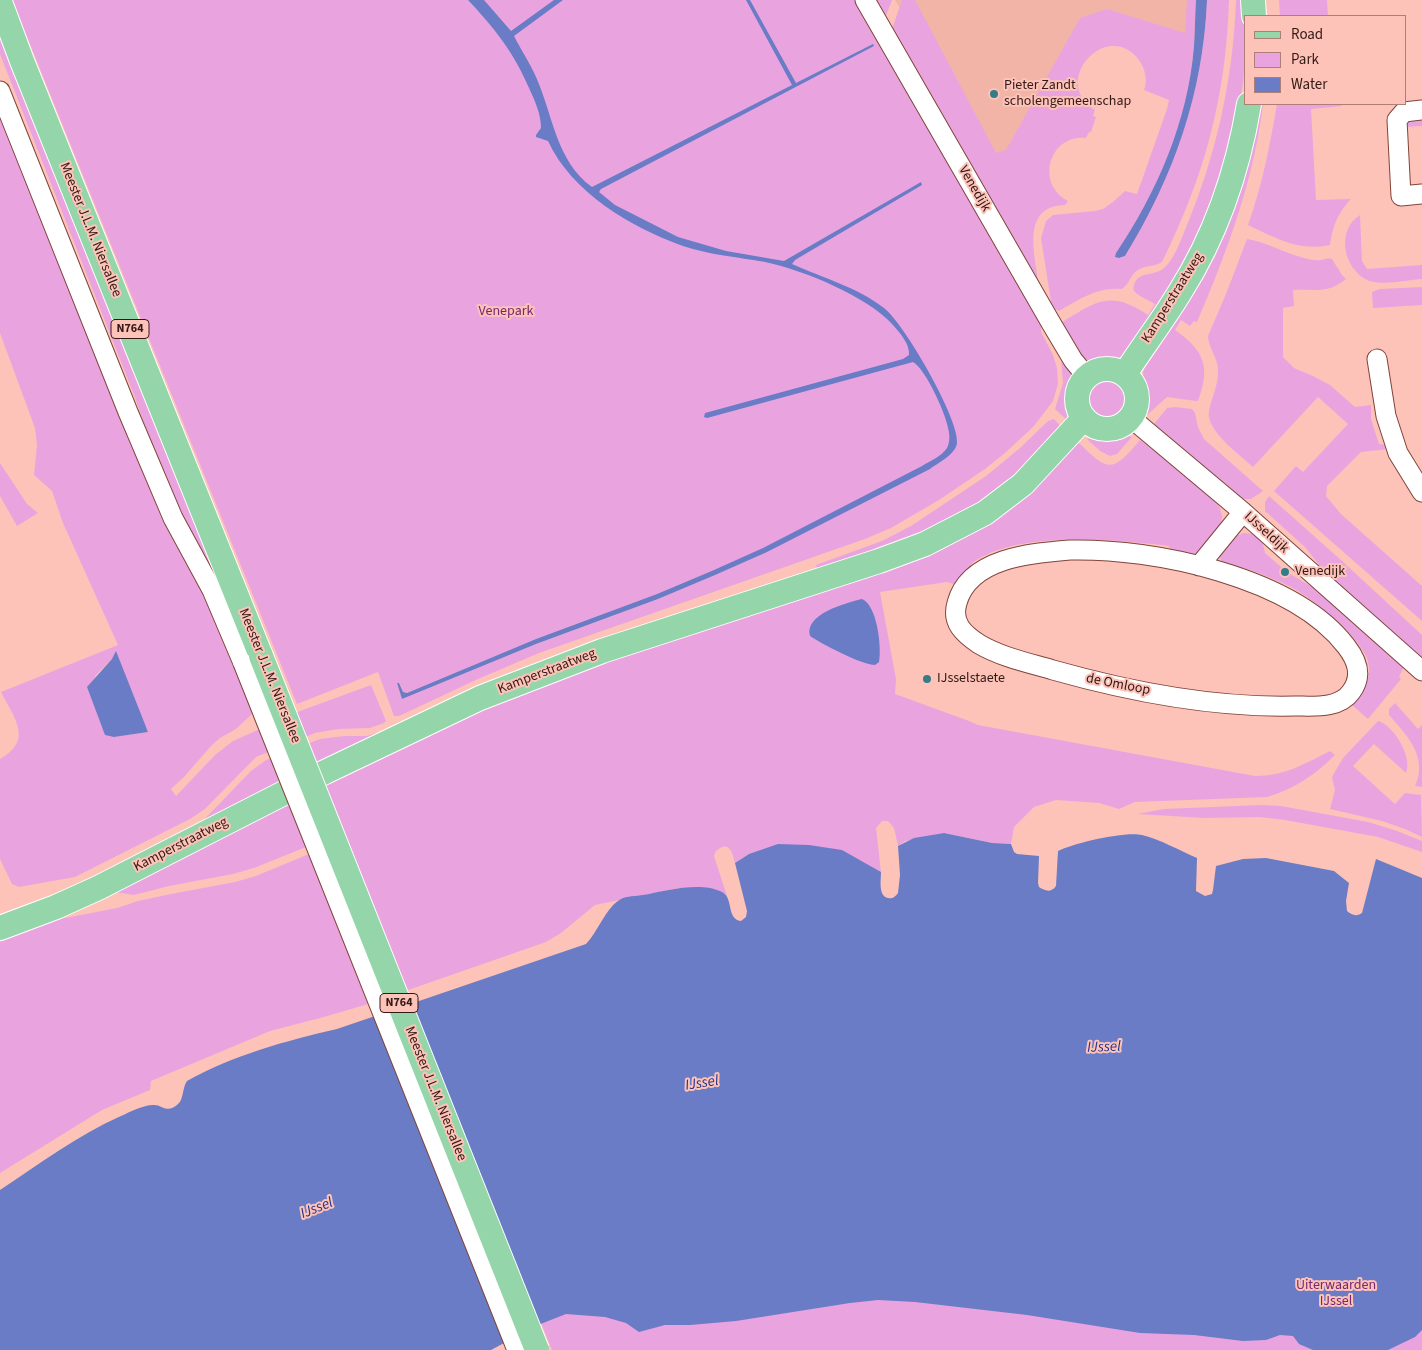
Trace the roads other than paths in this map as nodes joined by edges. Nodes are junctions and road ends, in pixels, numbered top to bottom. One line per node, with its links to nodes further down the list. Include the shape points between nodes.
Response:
1 (865, 0): 11 (street, Venedijk, via 1073,360)
2 (1253, 0): 4 (main road)
3 (0, 2): 17 (main road, Meester J.L.M. Niersallee / N764)
4 (1254, 15)
5 (0, 91): 17 (street, Meester J.L.M. Niersallee, via 173,518)
6 (1248, 105): 10 (main road, Kamperstraatweg, via 1239,153 1208,239 1180,292)
7 (1422, 110): 8 (street, via 1404,112 1397,120 1401,196)
8 (1422, 194)
9 (1377, 359): 14 (street, via 1386,416 1398,453)
10 (1125, 374): 11 (main road, via 1107,368); 13 (main road, via 1133,382 1138,399)
11 (1086, 376): 12 (main road, via 1076,401)
12 (1084, 418): 13 (main road, via 1091,425 1109,429 1118,428); 19 (main road, Kamperstraatweg, via 1023,484 985,514 925,544 602,651 480,698 307,781 98,888)
13 (1131, 418): 15 (street, IJsseldijk)
14 (1422, 492)
15 (1243, 512): 16 (street); 18 (street, IJsseldijk)
16 (1199, 566): 16 (street, de Omloop, via 1228,574 1286,599 1307,610 1336,634 1357,662 1357,682 1347,697 1335,704 1315,706 1252,706 1112,685 1039,666 983,646 960,630 955,610 961,591 973,577 1008,559 1024,555 1111,550)
17 (252, 660): 20 (street, Meester J.L.M. Niersallee, bridge); 21 (main road, Meester J.L.M. Niersallee / N764, bridge)
18 (1422, 671)
19 (0, 928)
20 (517, 1350)
21 (537, 1350)

